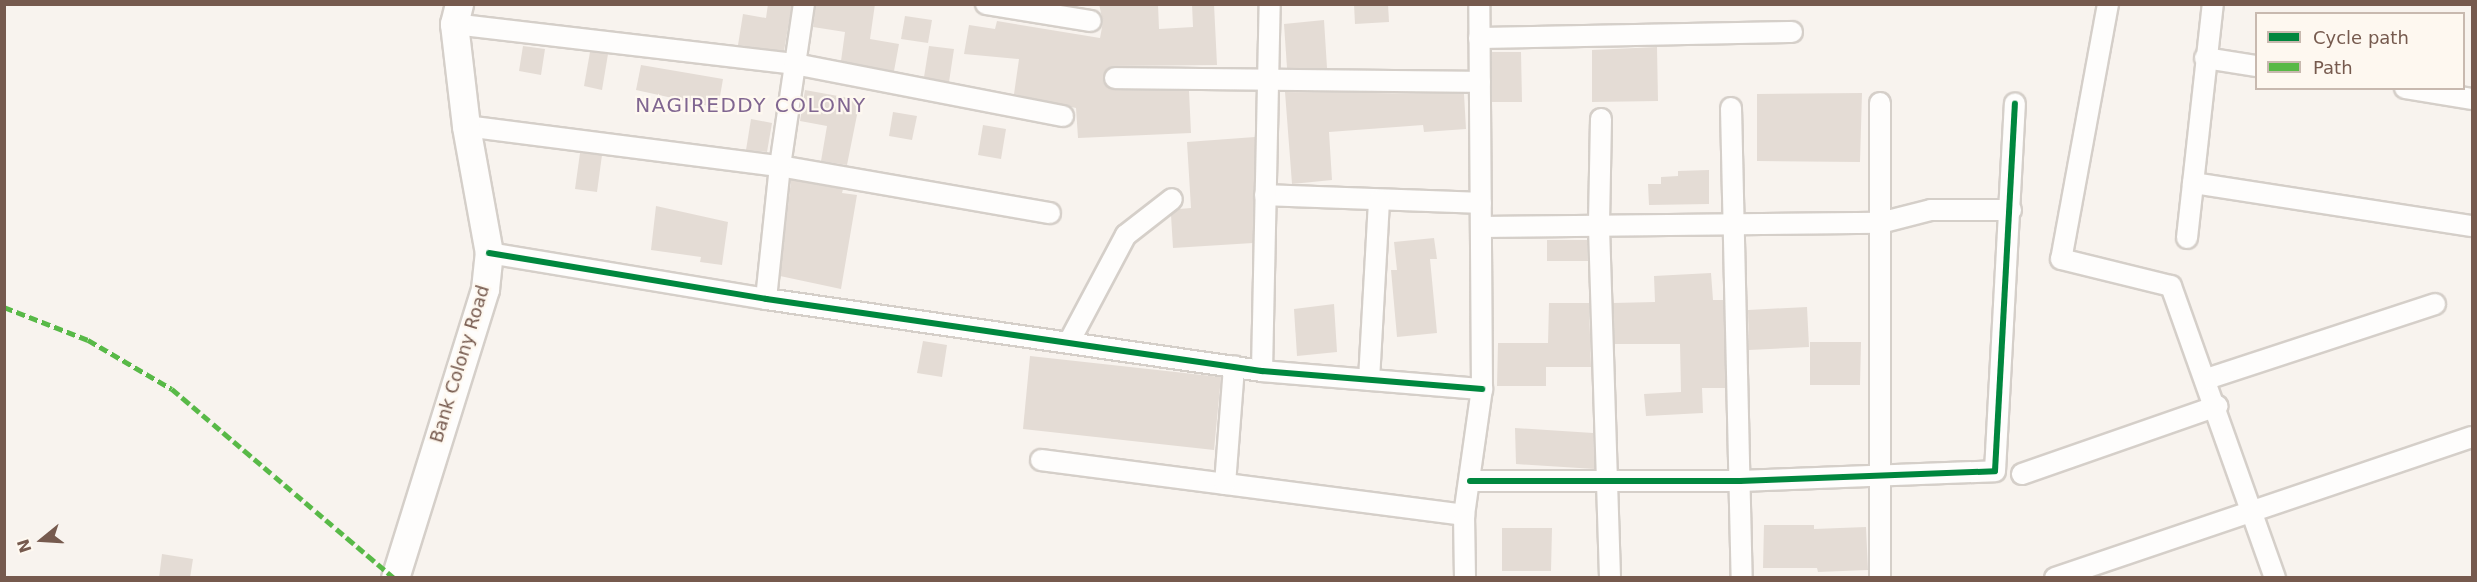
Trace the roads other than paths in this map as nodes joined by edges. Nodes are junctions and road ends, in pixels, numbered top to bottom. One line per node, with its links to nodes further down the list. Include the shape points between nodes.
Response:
1 (804, 4): 12 (street)
2 (986, 4): 8 (street)
3 (1269, 4): 15 (street)
4 (1479, 4): 10 (street)
5 (2108, 4): 45 (street, via 2061,259 2171,286)
6 (2212, 4): 11 (street)
7 (456, 14): 12 (street); 24 (street, Bank Colony Road)
8 (1090, 21)
9 (1792, 32): 10 (street)
10 (1479, 38): 16 (street)
11 (2205, 58): 13 (street); 26 (street)
12 (795, 64): 22 (street); 25 (street)
13 (2255, 66)
14 (1115, 78): 15 (street)
15 (1267, 79): 16 (street); 27 (street)
16 (1479, 82): 30 (street)
17 (2417, 90): 18 (street)
18 (2472, 99)
19 (1880, 103): 33 (street)
20 (2015, 104): 31 (street)
21 (1731, 108): 34 (street)
22 (1063, 116)
23 (1601, 119): 37 (street)
24 (466, 126): 25 (street); 39 (street, Bank Colony Road)
25 (780, 166): 32 (street); 40 (street)
26 (2193, 183): 35 (street); 38 (street)
27 (1265, 195): 29 (street); 44 (street)
28 (1172, 199): 42 (street, via 1126,235)
29 (1379, 200): 30 (street); 46 (street)
30 (1481, 203): 36 (street)
31 (2012, 210): 33 (street, via 1931,210); 51 (street, via 1995,471)
32 (1050, 213)
33 (1880, 223): 34 (street); 51 (street)
34 (1733, 226): 37 (street); 55 (street)
35 (2472, 226)
36 (1481, 227): 37 (street); 47 (street)
37 (1599, 227): 54 (street)
38 (2187, 238)
39 (489, 252): 40 (street); 59 (street, Bank Colony Road, via 485,289)
40 (766, 299): 42 (street)
41 (2435, 304): 45 (street)
42 (1069, 342): 43 (street)
43 (1234, 366): 44 (street); 56 (street)
44 (1262, 371): 46 (street)
45 (2207, 379): 48 (street)
46 (1369, 380): 47 (street)
47 (1482, 389): 53 (street)
48 (2217, 406): 52 (street); 57 (street)
49 (2472, 437): 57 (street)
50 (1041, 460): 56 (street)
51 (1880, 474): 55 (street); 63 (street)
52 (2022, 474)
53 (1470, 481): 54 (street); 58 (street)
54 (1608, 481): 55 (street); 61 (street)
55 (1740, 481): 62 (street)
56 (1225, 484): 58 (street)
57 (2252, 511): 64 (street); 65 (street)
58 (1464, 515): 60 (street)
59 (395, 578)
60 (1465, 578)
61 (1610, 578)
62 (1742, 578)
63 (1880, 578)
64 (2055, 578)
65 (2275, 578)

